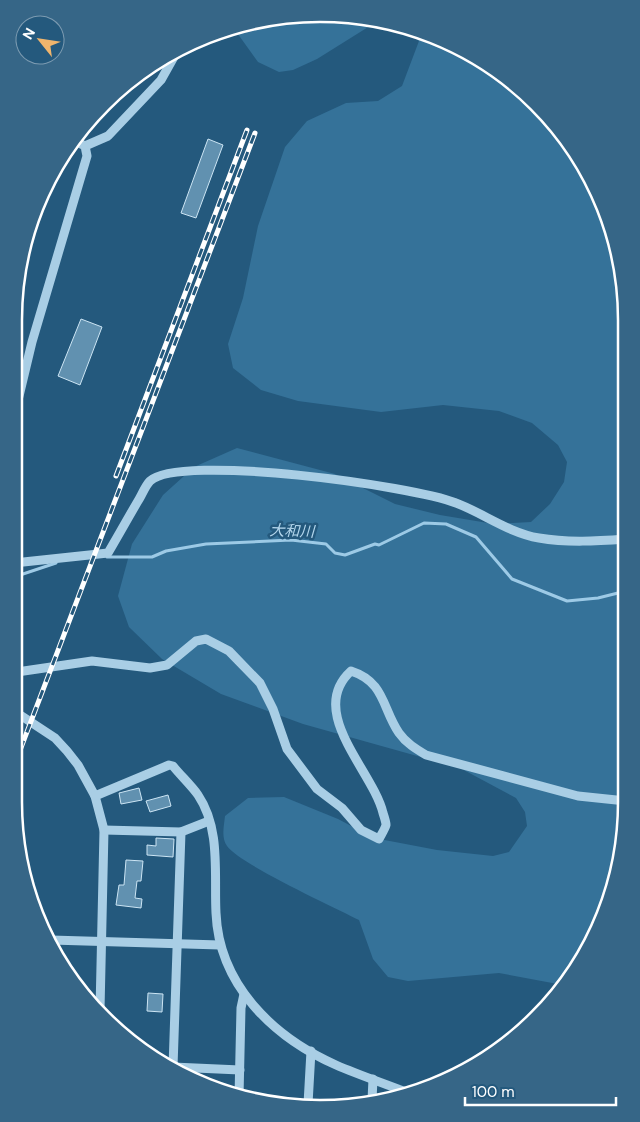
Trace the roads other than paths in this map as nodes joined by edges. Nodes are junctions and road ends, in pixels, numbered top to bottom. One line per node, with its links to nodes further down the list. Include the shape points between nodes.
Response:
1 (171, 62): 3 (street, via 161,80 108,136)
2 (81, 144): 3 (street)
3 (85, 146): 4 (street, via 87,156)
4 (22, 383)
5 (618, 540): 6 (street, via 584,542 538,538 514,531 455,502 420,493 252,471 202,471 163,474 150,482 108,553)
6 (22, 562)
7 (22, 671): 10 (street, via 92,661 150,668 167,665 196,641 206,639 229,651 260,683 288,749 317,789 342,808 361,830 379,839 386,825 380,802 343,737 335,708 335,692 351,671 377,686 399,734 426,754 578,796)
8 (22, 718): 9 (street, via 55,738 67,750)
9 (95, 796): 11 (street, via 169,765 199,796); 12 (street)
10 (618, 800)
11 (209, 821): 13 (street); 17 (street, via 213,831)
12 (104, 830): 13 (street); 15 (street)
13 (181, 832): 16 (street)
14 (56, 940): 15 (street)
15 (102, 941): 16 (street); 19 (street)
16 (178, 944): 17 (street); 21 (street)
17 (220, 945): 18 (street, via 223,958)
18 (244, 994): 20 (street, via 268,1021); 23 (street)
19 (100, 1002)
20 (311, 1051): 24 (street); 28 (street)
21 (173, 1061)
22 (185, 1068): 23 (street)
23 (240, 1070): 25 (street)
24 (373, 1079): 26 (street); 27 (street)
25 (239, 1088)
26 (398, 1089)
27 (372, 1095)
28 (308, 1099)

